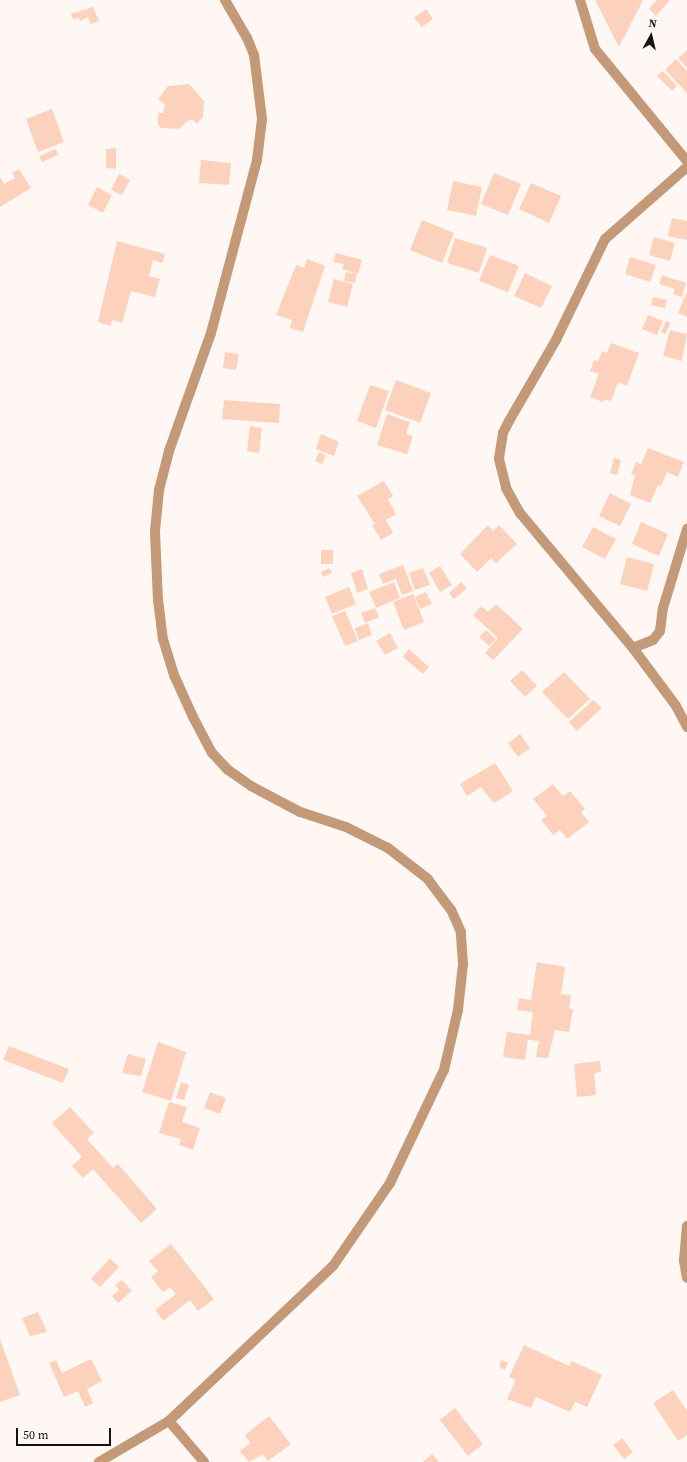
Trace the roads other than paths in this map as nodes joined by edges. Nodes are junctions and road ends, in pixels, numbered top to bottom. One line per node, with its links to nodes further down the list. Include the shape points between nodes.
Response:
1 (225, 0): 10 (street, via 247,38 254,56 262,119 257,160 211,333 169,451 159,490 155,531 158,601 163,640 174,675 193,718 212,753 222,764 251,786 300,812 346,827 388,848 428,879 451,910 461,932 463,964 458,1010 444,1070 390,1183 333,1266)
2 (580, 0): 3 (street, via 595,49)
3 (687, 161)
4 (687, 167): 6 (street, via 605,239 556,340 510,421 501,446 501,471 506,488 520,513)
5 (687, 529): 6 (street, via 663,608 660,631 653,640)
6 (633, 648): 7 (street, via 676,706)
7 (687, 727)
8 (687, 1226): 9 (street, via 684,1261)
9 (687, 1278)
10 (169, 1421): 11 (street); 12 (street)
11 (99, 1462)
12 (204, 1462)

